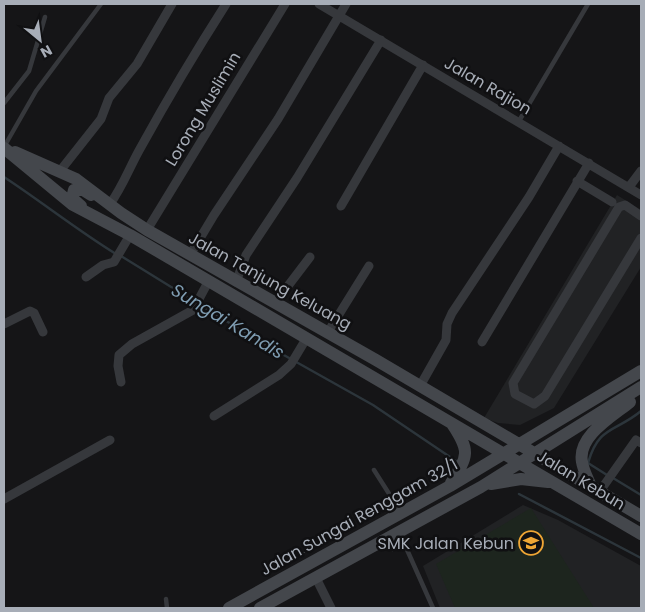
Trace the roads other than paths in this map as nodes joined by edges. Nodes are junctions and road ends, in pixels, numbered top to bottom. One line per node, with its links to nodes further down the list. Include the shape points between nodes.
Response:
1 (101, 4): 14 (lane, via 36,91)
2 (172, 4): 16 (street, via 156,36 109,98 101,119)
3 (226, 4): 22 (street, via 170,94)
4 (284, 4): 26 (street, Lorong Muslimin)
5 (320, 4): 7 (street, Jalan Rajion)
6 (588, 4): 12 (lane)
7 (342, 9): 9 (street, Jalan Rajion); 29 (street, via 278,119)
8 (45, 17): 11 (lane, via 29,71)
9 (381, 40): 10 (street, Jalan Rajion); 33 (street, via 251,247)
10 (423, 65): 12 (street, Jalan Rajion); 23 (street)
11 (4, 103)
12 (521, 118): 13 (street, Jalan Rajion)
13 (559, 146): 15 (street, Jalan Rajion); 43 (street, via 452,313 446,340)
14 (4, 148): 16 (main road, Jalan Tanjung Keluang); 25 (main road, Jalan Tanjung Keluang, via 73,205)
15 (589, 163): 18 (street); 19 (street, Jalan Rajion)
16 (60, 171): 22 (main road, Jalan Tanjung Keluang)
17 (641, 171): 19 (street)
18 (577, 181): 21 (street); 40 (street)
19 (629, 188): 20 (street, Jalan Rajion)
20 (641, 194)
21 (612, 202)
22 (110, 204): 25 (main road, via 100,202 78,188 72,193 72,198); 26 (main road, Jalan Tanjung Keluang)
23 (341, 206)
24 (641, 216): 27 (street, via 625,205 619,207 513,384 514,394 534,404 545,396)
25 (102, 221): 28 (main road, Jalan Tanjung Keluang)
26 (147, 230): 29 (main road, Jalan Tanjung Keluang)
27 (641, 238)
28 (127, 241): 32 (street, via 116,260); 34 (main road, Jalan Tanjung Keluang)
29 (190, 255): 33 (main road, Jalan Tanjung Keluang)
30 (310, 257): 35 (street)
31 (369, 266): 38 (street)
32 (86, 277)
33 (236, 282): 35 (main road, Jalan Tanjung Keluang)
34 (206, 286): 39 (main road, Jalan Tanjung Keluang); 42 (street, via 193,310 132,344 119,355)
35 (276, 303): 38 (main road, Jalan Tanjung Keluang)
36 (4, 324): 37 (street, via 30,311)
37 (44, 332)
38 (328, 332): 43 (main road, Jalan Tanjung Keluang)
39 (306, 339): 46 (street, via 291,364 279,375); 47 (main road, Jalan Tanjung Keluang)
40 (482, 342)
41 (641, 371): 50 (main road, Jalan Sungai Renggam 32/1)
42 (121, 382)
43 (420, 386): 50 (main road, Jalan Tanjung Keluang)
44 (641, 388): 51 (main road, Jalan Sungai Renggam 32/1)
45 (641, 393): 58 (main road, via 591,434 582,451 582,460)
46 (214, 416)
47 (449, 421): 52 (main road, Jalan Tanjung Keluang); 56 (main road, via 466,449 466,461)
48 (640, 439): 58 (street)
49 (110, 440): 59 (street)
50 (521, 444): 51 (main road, Jalan Kebun); 52 (main road, Jalan Sungai Renggam 32/1)
51 (536, 452): 53 (main road, Jalan Sungai Renggam 32/1); 58 (main road, Jalan Kebun)
52 (505, 453): 53 (main road, Jalan Kebun); 56 (main road, Jalan Sungai Renggam 32/1)
53 (520, 462): 55 (main road, Jalan Kebun); 57 (main road, Jalan Sungai Renggam 32/1)
54 (374, 470): 60 (lane)
55 (556, 483): 57 (main road, via 521,479); 63 (main road, Jalan Kebun)
56 (450, 486): 60 (main road, Jalan Sungai Renggam 32/1)
57 (481, 487): 62 (main road, Jalan Sungai Renggam 32/1)
58 (595, 488): 61 (main road, Jalan Kebun)
59 (4, 499)
60 (401, 512): 67 (main road, Jalan Sungai Renggam 32/1)
61 (641, 516)
62 (399, 533): 64 (main road, Jalan Sungai Renggam 32/1); 70 (lane)
63 (641, 534)
64 (316, 578): 68 (main road, Jalan Sungai Renggam 32/1); 69 (street)
65 (166, 599): 66 (lane)
66 (167, 608)
67 (229, 608)
68 (260, 608)
69 (331, 608)
70 (433, 608)

